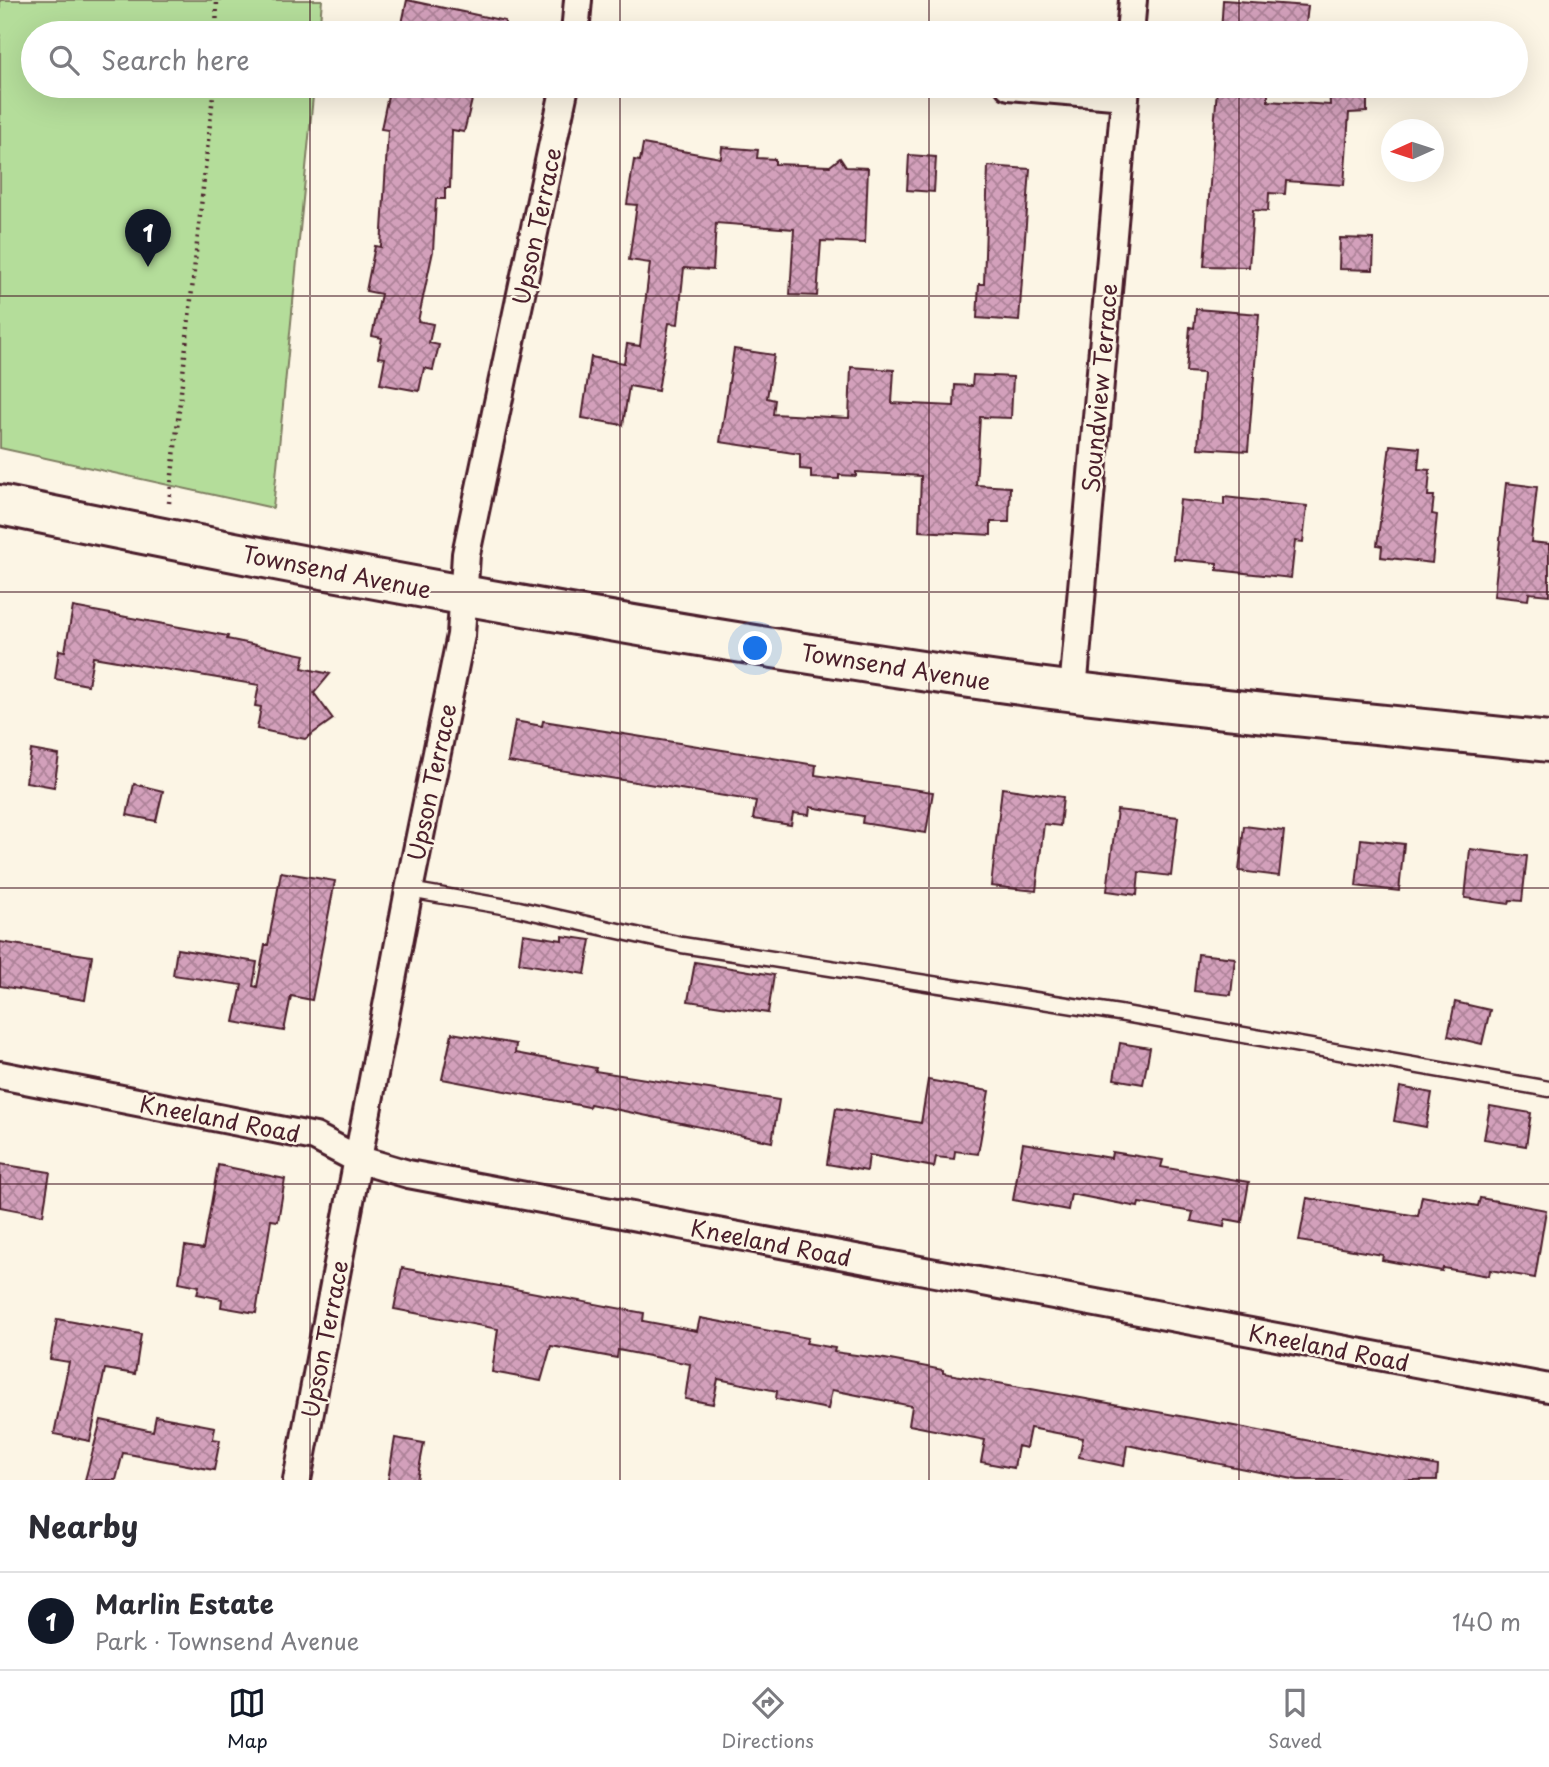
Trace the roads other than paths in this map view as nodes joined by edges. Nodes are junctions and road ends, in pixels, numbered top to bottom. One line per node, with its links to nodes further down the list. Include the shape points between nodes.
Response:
1 (578, 0): 3 (street)
2 (1133, 0): 4 (street)
3 (576, 21)
4 (1131, 21)
5 (562, 98): 8 (street, Upson Terrace, via 466,554)
6 (1124, 98): 9 (street, Soundview Terrace)
7 (0, 505): 8 (main road, Townsend Avenue)
8 (463, 595): 9 (main road, Townsend Avenue, via 844,659); 11 (street, Upson Terrace, via 461,635)
9 (1073, 691): 10 (main road, Townsend Avenue)
10 (1549, 743)
11 (409, 890): 13 (lane, via 682,945 1119,1013); 14 (street, Upson Terrace)
12 (0, 1076): 14 (street, Kneeland Road, via 315,1137)
13 (1549, 1089)
14 (357, 1159): 15 (street, Kneeland Road, via 408,1174); 16 (street, Upson Terrace)
15 (1549, 1388)
16 (297, 1480)

